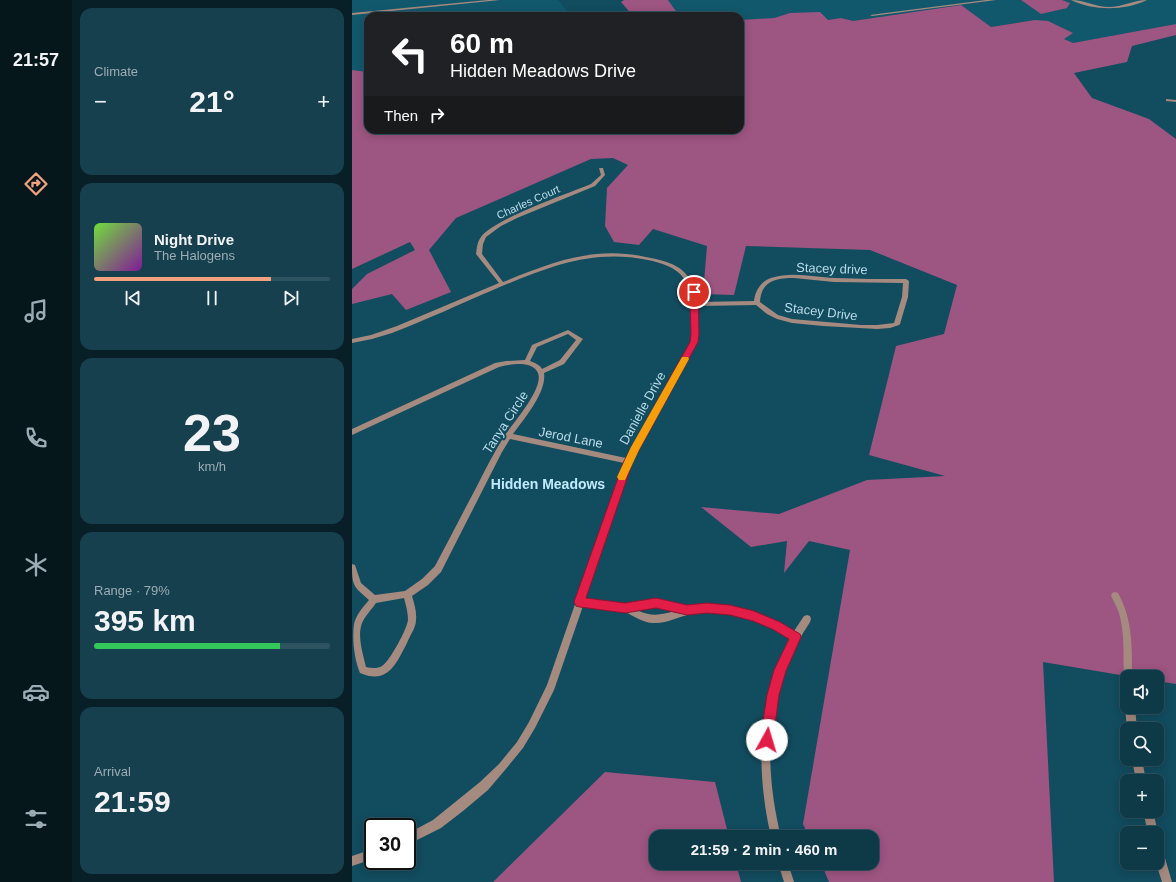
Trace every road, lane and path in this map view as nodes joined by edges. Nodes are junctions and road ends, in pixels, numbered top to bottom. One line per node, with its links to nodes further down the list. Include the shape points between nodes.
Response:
1 (498, 0): 5 (street)
2 (994, 0): 8 (street)
3 (1073, 0): 4 (street, via 1111,8 1125,7)
4 (1145, 0)
5 (373, 12)
6 (364, 13): 7 (street)
7 (352, 14)
8 (872, 15)
9 (1166, 100): 10 (street)
10 (1176, 101)
11 (601, 169): 12 (street, Charles Court, via 603,175 593,185 515,217 484,236 479,254)
12 (502, 284): 15 (street, Danielle Drive, via 568,259 602,254 631,255 657,260 682,272 692,284); 16 (street, Danielle Drive, via 391,331)
13 (905, 297): 14 (street, Stacey Drive, via 897,324 884,328 783,319); 14 (street, Stacey drive, via 906,281 783,277 770,280 760,288)
14 (757, 303): 15 (street)
15 (695, 304): 21 (street, Danielle Drive, via 694,342)
16 (352, 341)
17 (527, 362): 18 (street, via 534,364); 18 (street, via 534,346 568,332 580,339 562,362); 19 (street, via 497,365)
18 (542, 372): 20 (street, Tanya Circle, via 543,378 537,394)
19 (352, 432)
20 (508, 436): 21 (street, Jerod Lane); 23 (street, Tanya Circle, via 438,569)
21 (628, 461): 26 (street, Danielle Drive)
22 (352, 568): 25 (street, via 358,585)
23 (407, 594): 25 (street, Tanya Circle); 25 (street, via 412,622 393,662 383,670 369,672 363,670 356,633 358,624)
24 (1115, 596): 31 (street, via 1120,603 1126,630)
25 (374, 599)
26 (580, 602): 27 (street); 33 (street, Danielle Drive, via 551,686 520,745 498,772 459,807 437,824)
27 (625, 608): 28 (street, via 656,603); 28 (street, via 646,617 659,619)
28 (687, 610): 30 (street, via 718,609 745,613 776,625)
29 (807, 619): 30 (street)
30 (796, 637): 32 (street, via 780,670 773,695 767,740 768,793)
31 (1128, 670)
32 (775, 830)
33 (416, 835)
34 (364, 857): 35 (street)
35 (352, 861)
36 (785, 870): 38 (street)
37 (1163, 870): 39 (street)
38 (789, 882)
39 (1167, 882)

